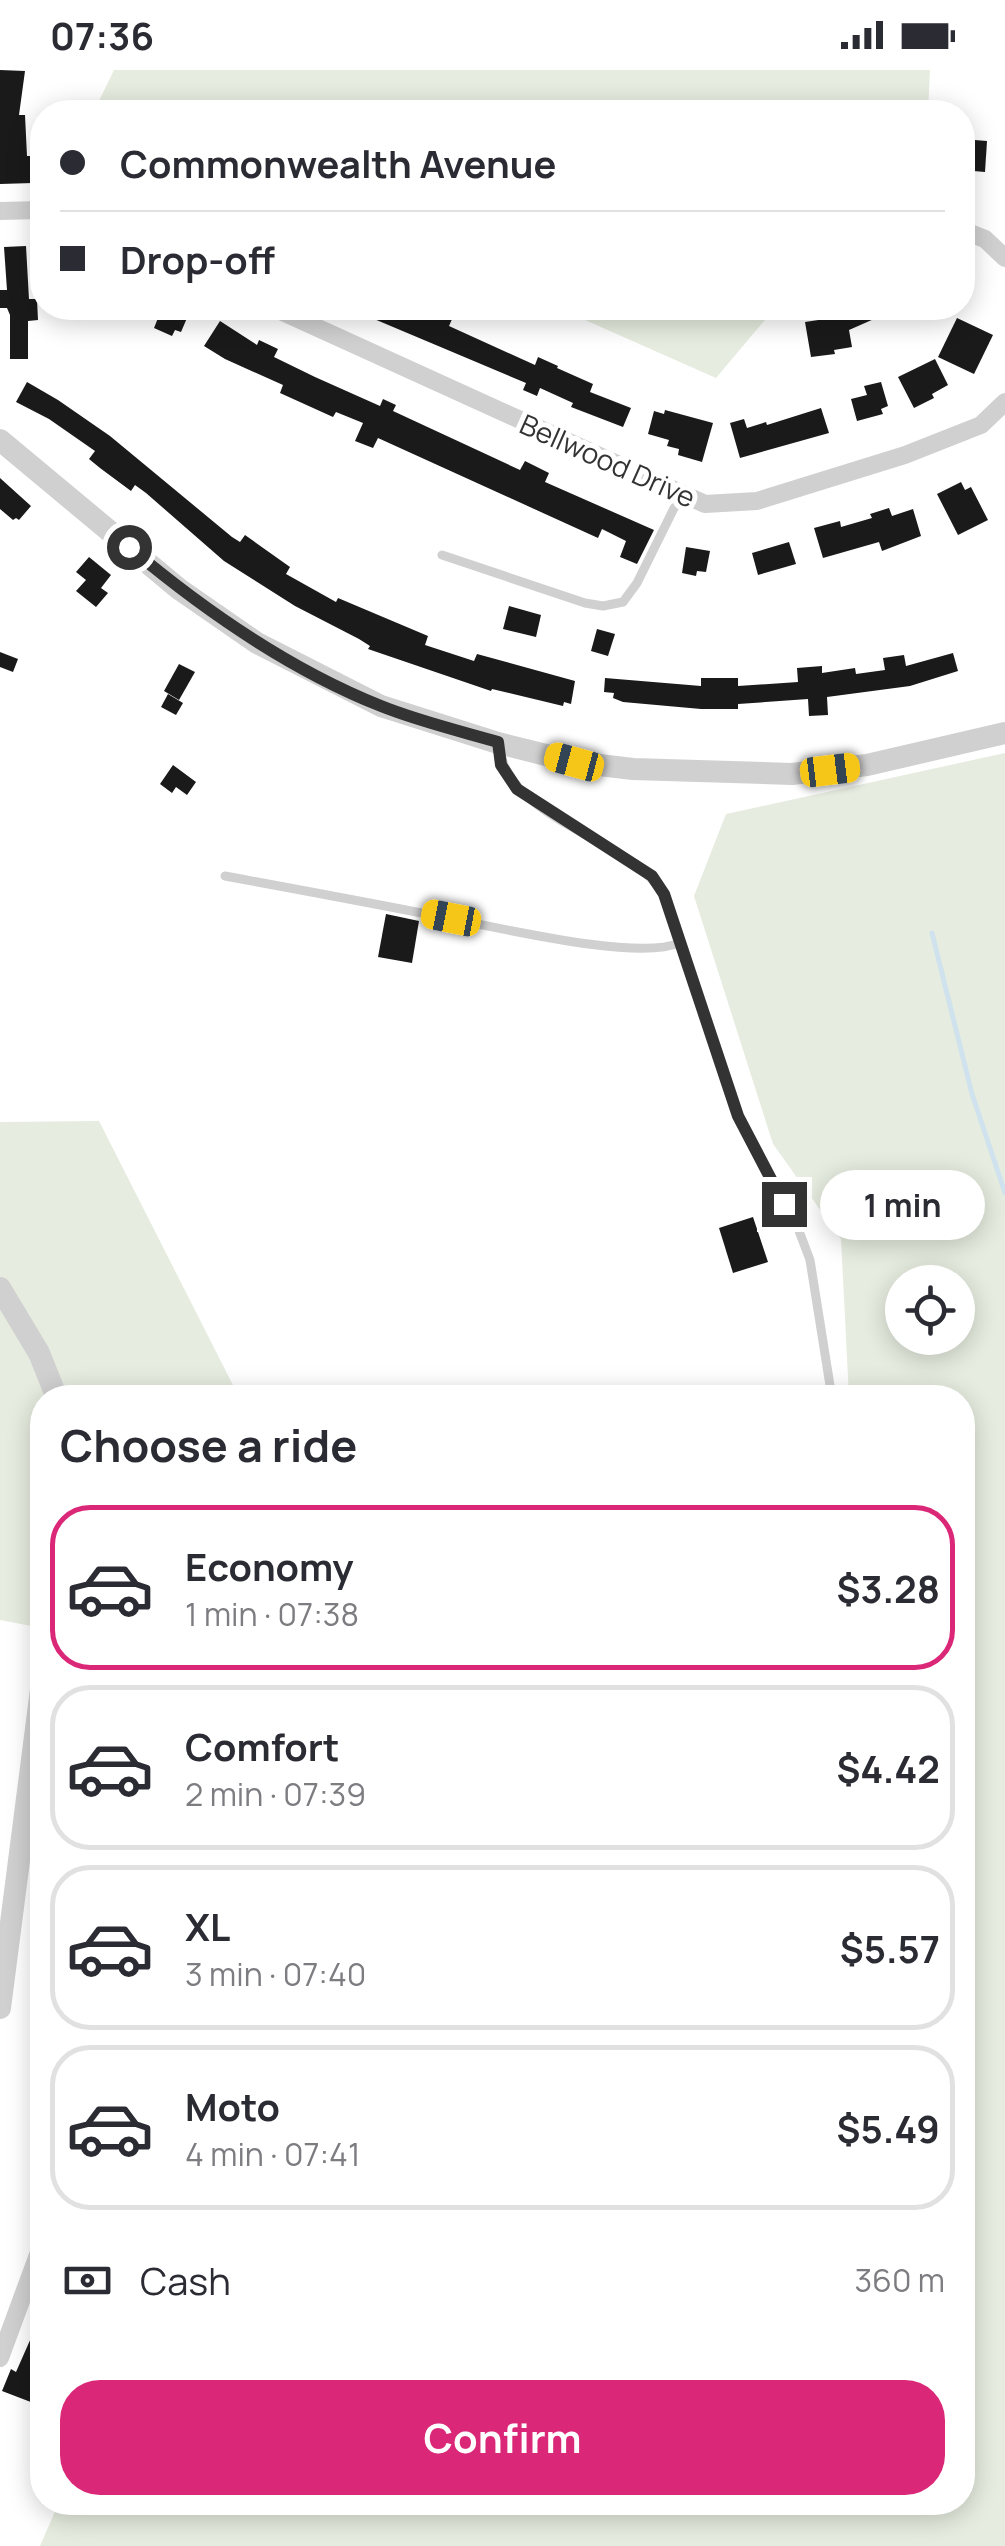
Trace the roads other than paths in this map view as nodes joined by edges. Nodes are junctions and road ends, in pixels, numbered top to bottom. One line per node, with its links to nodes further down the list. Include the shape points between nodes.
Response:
1 (30, 210): 2 (street)
2 (0, 211)
3 (975, 235): 4 (street)
4 (1005, 258)
5 (300, 320): 8 (street, Bellwood Drive)
6 (1003, 410): 8 (street, Bellwood Drive, via 905,456 758,501 705,504)
7 (0, 440): 11 (street, via 179,589 257,643 381,706)
8 (681, 494): 9 (lane, via 622,602 585,603)
9 (442, 555)
10 (1005, 732): 11 (street, via 867,765 792,774 633,770)
11 (498, 742): 13 (lane, via 501,765 517,789 652,876)
12 (225, 876): 13 (lane, via 564,940 648,950)
13 (679, 944): 16 (lane, via 738,1116 810,1260)
14 (0, 1288): 15 (street)
15 (52, 1385)
16 (830, 1385)
17 (30, 1790): 18 (street)
18 (0, 2008)
19 (30, 2277): 20 (street)
20 (0, 2358)

